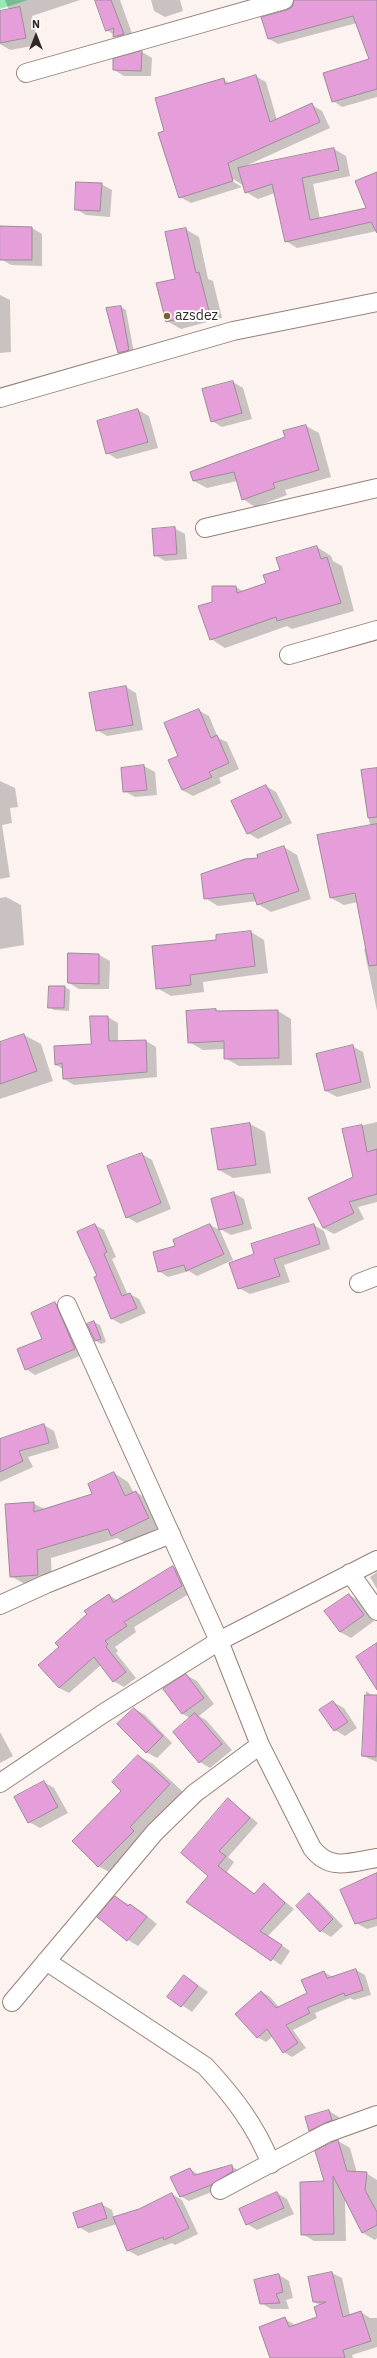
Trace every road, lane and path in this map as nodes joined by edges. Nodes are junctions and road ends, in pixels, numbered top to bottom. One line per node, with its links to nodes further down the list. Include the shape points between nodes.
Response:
1 (284, 0): 2 (street)
2 (26, 74)
3 (377, 302): 4 (street, via 233,331)
4 (0, 398)
5 (377, 488): 6 (street)
6 (205, 528)
7 (377, 630): 8 (street)
8 (289, 655)
9 (377, 1276): 10 (street)
10 (359, 1283)
11 (68, 1305): 12 (street)
12 (171, 1534): 15 (street); 17 (street)
13 (377, 1560): 14 (street)
14 (350, 1574): 16 (street); 17 (street)
15 (0, 1605)
16 (377, 1611)
17 (219, 1641): 18 (street); 19 (street, via 104,1713)
18 (260, 1745): 20 (street, via 319,1857 329,1863 340,1864); 21 (street, via 195,1793 155,1832)
19 (0, 1783)
20 (377, 1858)
21 (46, 1961): 22 (street); 24 (street, via 205,2066 224,2086 255,2128)
22 (12, 2002)
23 (377, 2115): 24 (street, via 327,2133)
24 (271, 2164): 25 (street)
25 (220, 2190)

